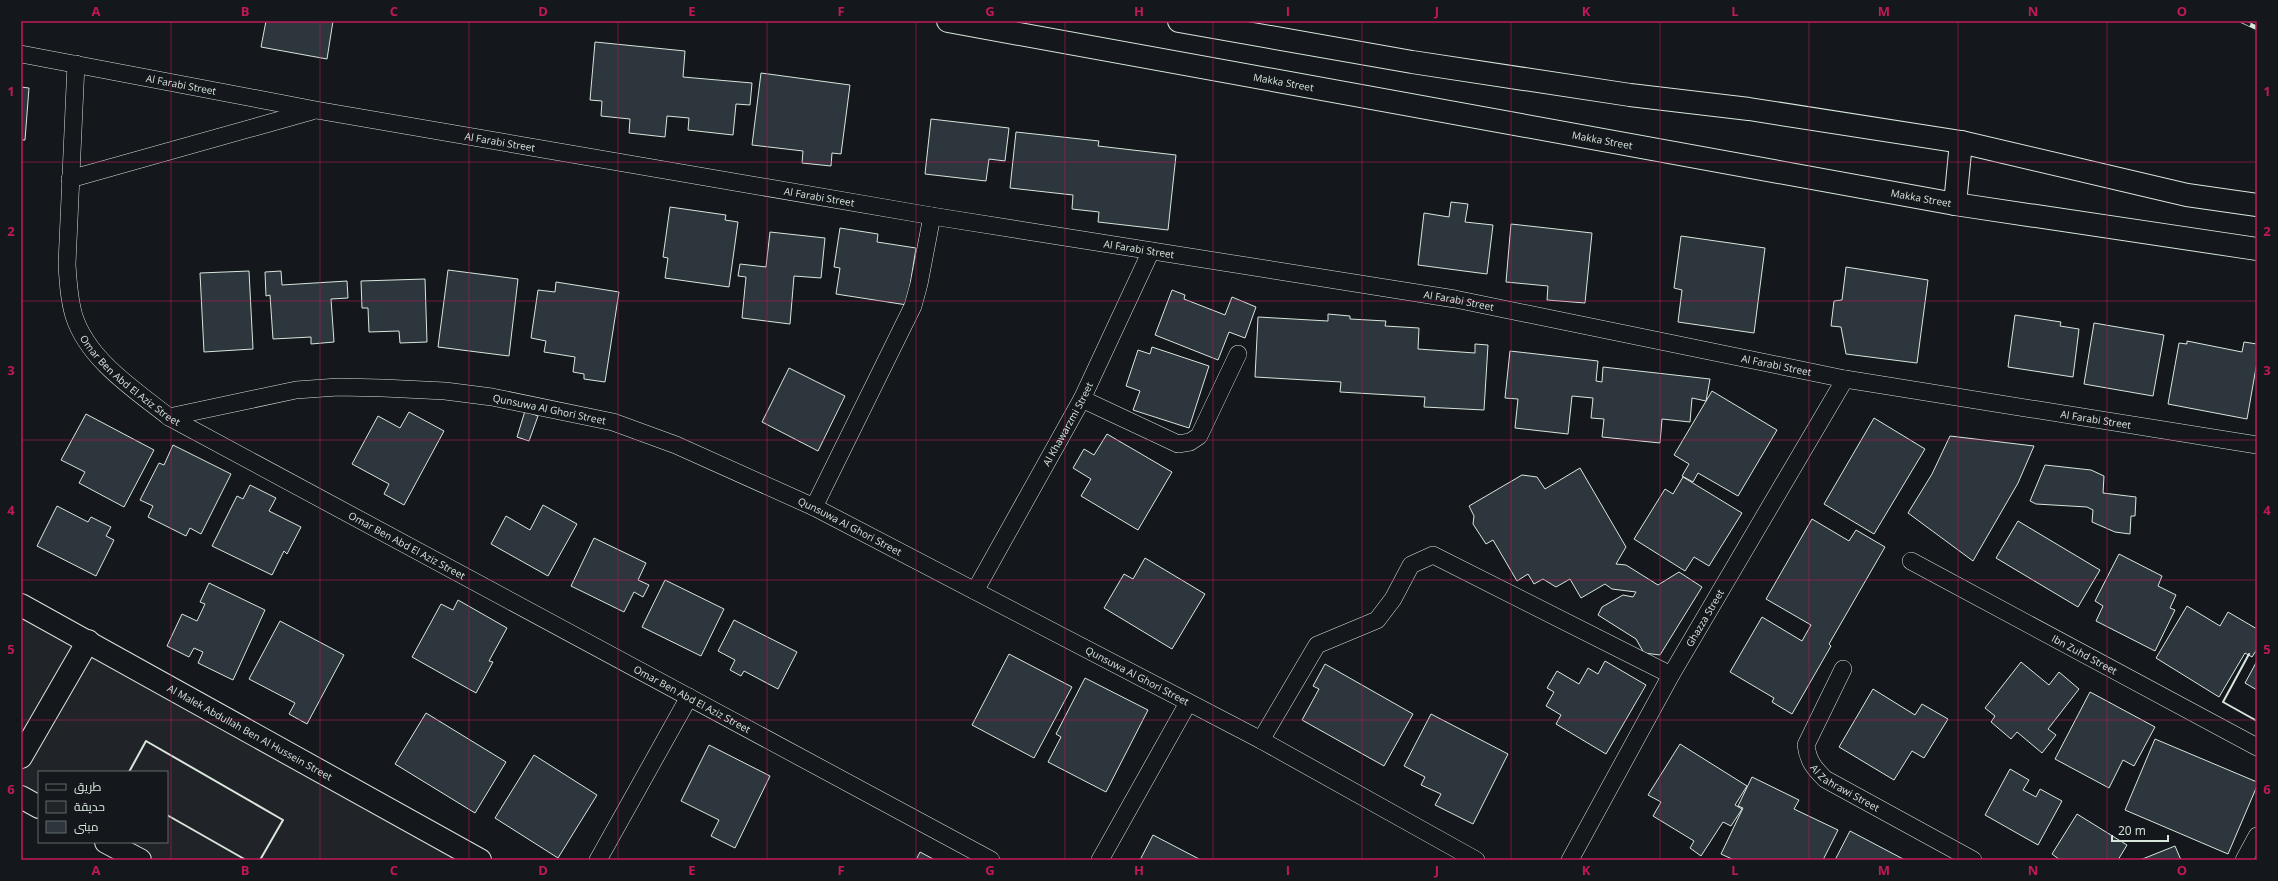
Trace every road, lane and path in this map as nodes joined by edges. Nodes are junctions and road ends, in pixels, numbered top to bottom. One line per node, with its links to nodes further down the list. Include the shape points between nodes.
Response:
1 (948, 21): 8 (main road, Makka Street)
2 (1179, 21): 6 (main road, via 1412,62 1630,95 1749,109)
3 (21, 54): 4 (street, Al Farabi Street)
4 (76, 64): 5 (street, Al Farabi Street); 7 (street, Omar Ben Abd El Aziz Street)
5 (316, 110): 7 (street); 10 (street, Al Farabi Street)
6 (1961, 142): 8 (main road); 9 (main road, via 2187,195)
7 (70, 179): 16 (street, Omar Ben Abd El Aziz Street, via 67,264 69,294 75,317 86,340 103,362)
8 (1955, 204): 11 (main road, Makka Street)
9 (2257, 204)
10 (932, 216): 12 (street, Al Farabi Street); 18 (street, via 913,306)
11 (2257, 249)
12 (1151, 251): 14 (street, Al Farabi Street, via 1455,299); 15 (street, Al Khawarzmi Street)
13 (1238, 354): 15 (street, via 1199,436 1190,442 1178,444)
14 (1845, 379): 17 (street, Al Farabi Street); 24 (street, Ghazza Street)
15 (1082, 399): 20 (street, Al Khawarzmi Street)
16 (169, 417): 18 (street, Qunsuwa Al Ghori Street, via 296,390 338,387 445,391 492,397 612,422 676,445); 25 (street, Omar Ben Abd El Aziz Street)
17 (2257, 445)
18 (814, 507): 20 (street, Qunsuwa Al Ghori Street)
19 (1911, 561): 28 (street, Ibn Zuhd Street)
20 (975, 591): 26 (street, Qunsuwa Al Ghori Street)
21 (21, 605): 22 (main road, Al Malek Abdullah Ben Al Hussein Street)
22 (88, 641): 29 (main road); 35 (main road, Al Malek Abdullah Ben Al Hussein Street)
23 (1844, 669): 41 (street, Al Zahrawi Street, via 1806,745 1808,758 1814,768 1825,779)
24 (1671, 675): 27 (street, via 1433,554 1411,565 1394,599 1377,620 1317,645); 40 (street, Ghazza Street)
25 (689, 697): 36 (street); 37 (street, Omar Ben Abd El Aziz Street)
26 (1188, 703): 27 (street, Qunsuwa Al Ghori Street); 38 (street)
27 (1261, 740): 39 (street, Qunsuwa Al Ghori Street)
28 (2257, 747)
29 (21, 757)
30 (21, 797): 31 (main road)
31 (38, 806)
32 (2257, 836): 42 (street)
33 (108, 843): 34 (main road)
34 (140, 860)
35 (480, 860)
36 (598, 860)
37 (991, 860)
38 (1100, 860)
39 (1476, 860)
40 (1570, 860)
41 (1973, 860)
42 (2244, 860)

